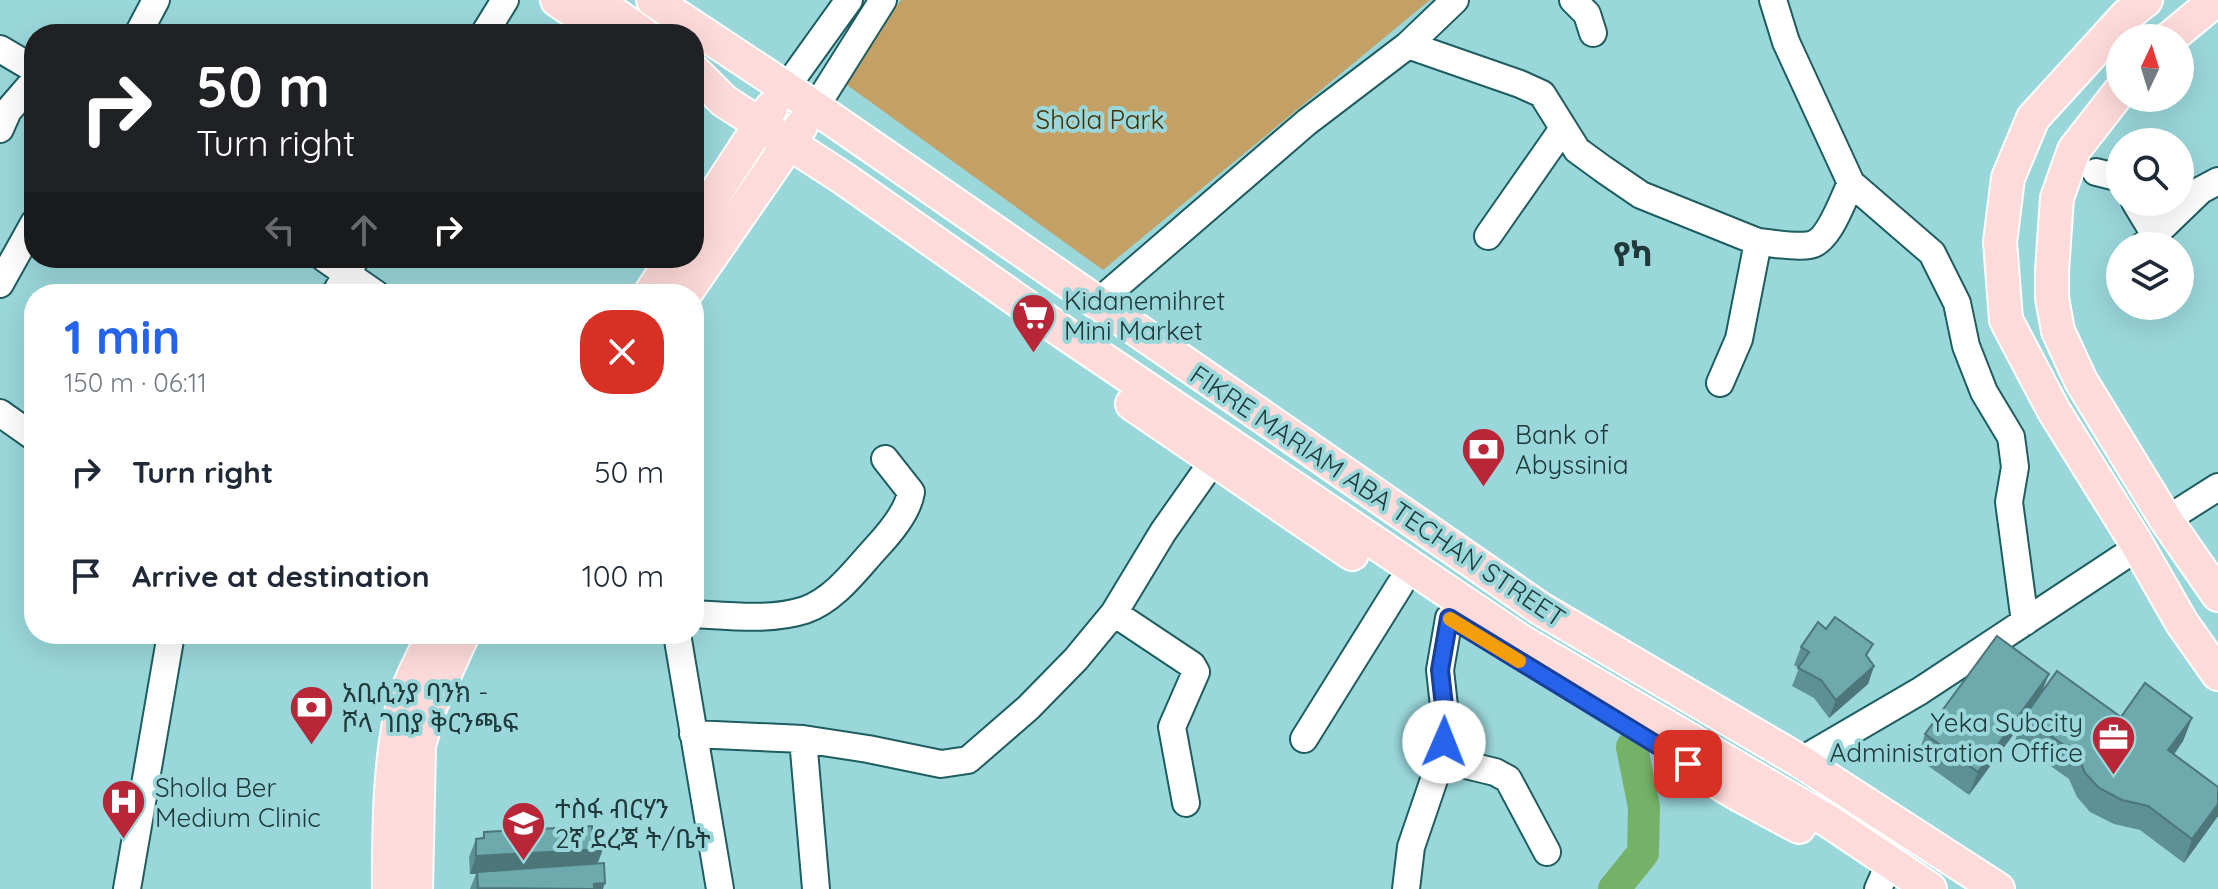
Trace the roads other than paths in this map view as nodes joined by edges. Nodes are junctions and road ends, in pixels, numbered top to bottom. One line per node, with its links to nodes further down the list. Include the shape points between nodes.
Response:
1 (156, 0): 13 (street)
2 (505, 0): 14 (street)
3 (557, 0): 15 (main road)
4 (595, 0): 16 (main road)
5 (849, 0): 25 (street)
6 (883, 0): 29 (street)
7 (1455, 0): 21 (street)
8 (1573, 0): 20 (street, via 1587,14)
9 (1773, 0): 36 (street, via 1786,42)
10 (2146, 0): 53 (main road, via 2033,118 2008,178 2000,242 2006,320 2054,411)
11 (2216, 0): 18 (main road)
12 (661, 3): 17 (main road, FIKRE MARIAM ABA TECHAN STREET)
13 (143, 24)
14 (490, 24)
15 (592, 24)
16 (629, 24)
17 (691, 24)
18 (2187, 24)
19 (704, 33): 25 (main road, FIKRE MARIAM ABA TECHAN STREET)
20 (1593, 33)
21 (1408, 45): 33 (street, via 1542,94); 45 (street, via 1307,122)
22 (0, 49): 23 (street)
23 (24, 63)
24 (704, 81): 28 (main road, FIKRE MARIAM ABA TECHAN STREET)
25 (785, 89): 29 (main road, FIKRE MARIAM ABA TECHAN STREET); 31 (main road)
26 (24, 93): 32 (street)
27 (704, 93): 28 (main road)
28 (724, 101): 31 (main road, FIKRE MARIAM ABA TECHAN STREET)
29 (815, 108): 34 (main road); 45 (main road, FIKRE MARIAM ABA TECHAN STREET)
30 (2106, 109): 52 (main road, via 2074,150 2057,198 2052,298 2058,331 2081,381)
31 (760, 123): 34 (main road, FIKRE MARIAM ABA TECHAN STREET); 38 (main road)
32 (0, 129)
33 (1562, 130): 40 (street); 42 (street, via 1577,150 1641,195)
34 (788, 143): 37 (main road, FIKRE MARIAM ABA TECHAN STREET); 43 (main road)
35 (2218, 181): 39 (street, via 2201,190)
36 (1851, 183): 42 (street, via 1818,242); 60 (street, via 1932,253 1957,303 1984,392 2011,437 2015,467 2009,502)
37 (869, 197): 50 (main road, via 885,230); 61 (main road, FIKRE MARIAM ABA TECHAN STREET)
38 (704, 210)
39 (2158, 232)
40 (1488, 236)
41 (24, 241): 44 (street)
42 (1758, 242): 46 (street, via 1739,339)
43 (704, 266)
44 (0, 284)
45 (1097, 303): 56 (main road, FIKRE MARIAM ABA TECHAN STREET)
46 (1720, 383)
47 (0, 413): 48 (street)
48 (24, 430)
49 (885, 459): 58 (street, via 911,492 909,503 880,543 829,596 807,609 785,613)
50 (1213, 461): 54 (main road); 57 (street)
51 (2218, 487): 52 (street)
52 (2166, 520): 55 (main road)
53 (2138, 547): 60 (street); 66 (main road)
54 (1400, 585): 59 (main road); 69 (street)
55 (2218, 595)
56 (1541, 609): 61 (main road); 71 (main road, FIKRE MARIAM ABA TECHAN STREET)
57 (1114, 613): 68 (street, via 1028,708 968,760 941,764); 72 (street, via 1196,672 1172,727)
58 (704, 615)
59 (1449, 618): 70 (street, via 1440,670 1446,724); 73 (main road, via 1766,810 1816,836)
60 (2025, 622): 71 (street)
61 (1521, 641): 73 (main road, FIKRE MARIAM ABA TECHAN STREET)
62 (169, 644): 77 (street)
63 (429, 644): 78 (main road, via 402,708 390,813)
64 (458, 644): 79 (main road, via 419,745)
65 (679, 644): 67 (street)
66 (2218, 674)
67 (693, 734): 68 (street); 80 (street)
68 (803, 739): 81 (street)
69 (1304, 739)
70 (1441, 759): 74 (street, via 1508,779); 82 (street, via 1411,847)
71 (1800, 761): 76 (main road, FIKRE MARIAM ABA TECHAN STREET)
72 (1186, 803)
73 (1850, 835): 75 (main road, FIKRE MARIAM ABA TECHAN STREET)
74 (1547, 852)
75 (1884, 876): 83 (main road, FIKRE MARIAM ABA TECHAN STREET)
76 (1993, 888)
77 (127, 889)
78 (389, 889)
79 (416, 889)
80 (720, 889)
81 (816, 889)
82 (1406, 889)
83 (1930, 889)

